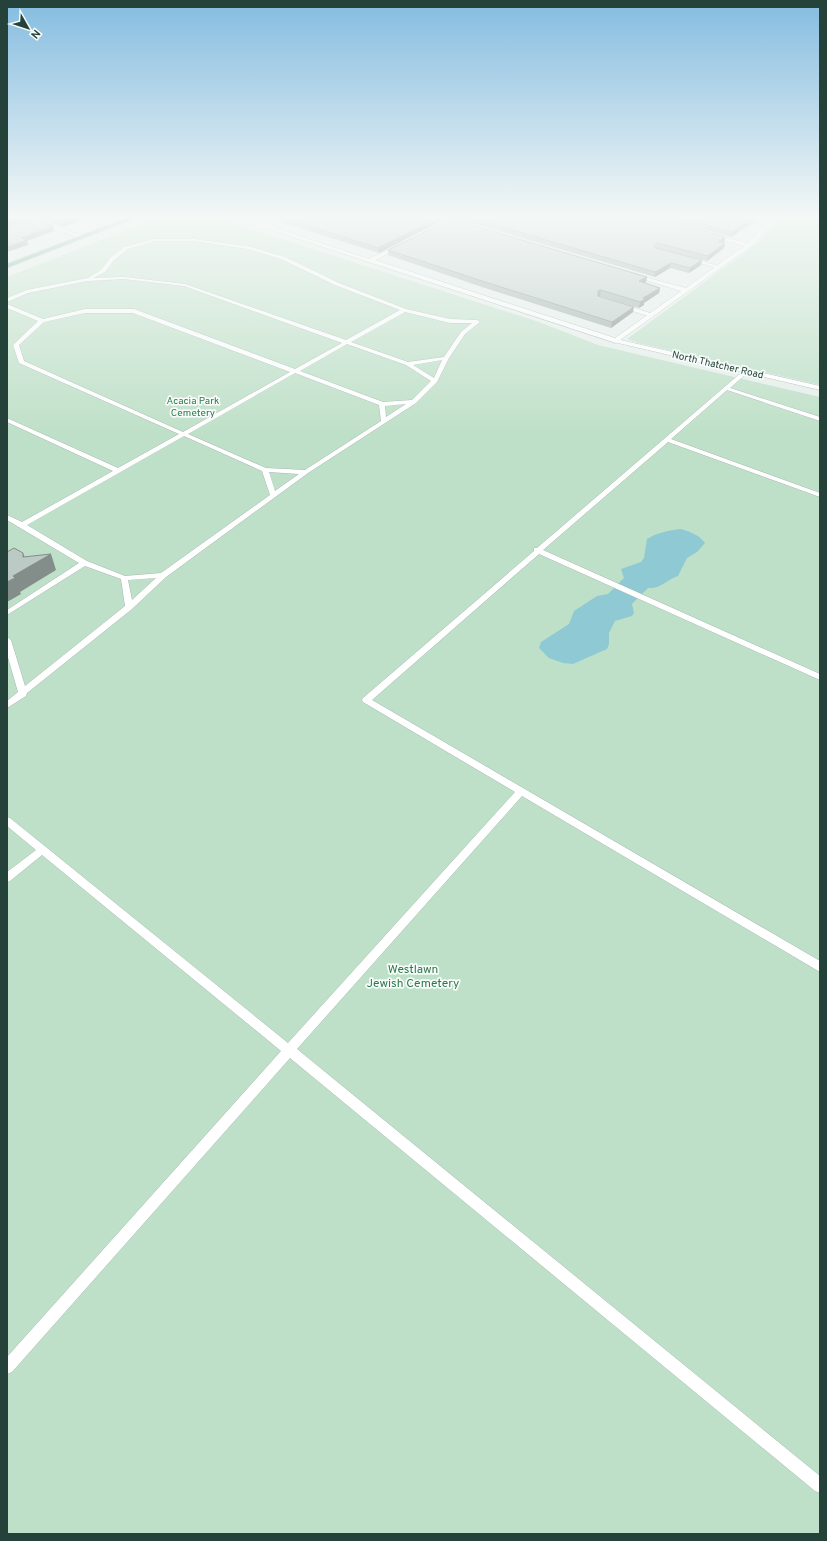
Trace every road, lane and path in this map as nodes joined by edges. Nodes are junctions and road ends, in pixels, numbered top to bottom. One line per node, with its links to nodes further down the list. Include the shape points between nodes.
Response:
1 (42, 289): 7 (lane)
2 (196, 289): 14 (lane)
3 (350, 289): 10 (lane)
4 (455, 289): 13 (street)
5 (682, 289): 6 (street)
6 (686, 290): 11 (street)
7 (7, 300)
8 (615, 304): 11 (lane)
9 (7, 306): 12 (lane)
10 (404, 310): 14 (lane); 15 (lane, via 450,322 478,322 463,333)
11 (651, 315): 13 (street)
12 (42, 321): 17 (lane, via 85,311 134,311); 27 (lane, via 16,345 21,362)
13 (616, 341): 18 (lane, North Thatcher Road)
14 (347, 342): 16 (lane); 17 (lane)
15 (446, 358): 16 (lane); 19 (lane)
16 (408, 364): 19 (lane)
17 (296, 370): 23 (lane); 27 (lane)
18 (746, 371): 20 (lane); 21 (lane, North Thatcher Road)
19 (435, 381): 22 (lane)
20 (726, 388): 24 (lane); 28 (lane)
21 (820, 388)
22 (414, 402): 23 (lane); 26 (lane)
23 (382, 404): 26 (lane)
24 (820, 419)
25 (7, 420): 30 (lane)
26 (384, 422): 31 (lane)
27 (183, 434): 29 (lane); 30 (lane)
28 (666, 439): 33 (lane); 36 (lane)
29 (264, 470): 31 (lane); 32 (lane)
30 (118, 471): 35 (lane)
31 (306, 472): 32 (lane)
32 (273, 495): 38 (lane)
33 (820, 496)
34 (7, 517): 35 (lane)
35 (22, 524): 37 (lane)
36 (537, 550): 43 (lane); 46 (lane, via 366,700)
37 (84, 564): 39 (lane); 41 (lane)
38 (163, 575): 39 (lane); 40 (lane)
39 (124, 578): 40 (lane)
40 (129, 607): 44 (lane)
41 (7, 613)
42 (7, 640): 44 (lane)
43 (820, 677)
44 (22, 694): 45 (lane)
45 (7, 705)
46 (521, 792): 50 (lane); 51 (lane)
47 (7, 821): 48 (lane)
48 (42, 850): 49 (lane); 51 (lane)
49 (7, 878)
50 (820, 967)
51 (289, 1050): 52 (lane); 53 (lane)
52 (7, 1367)
53 (820, 1486)

